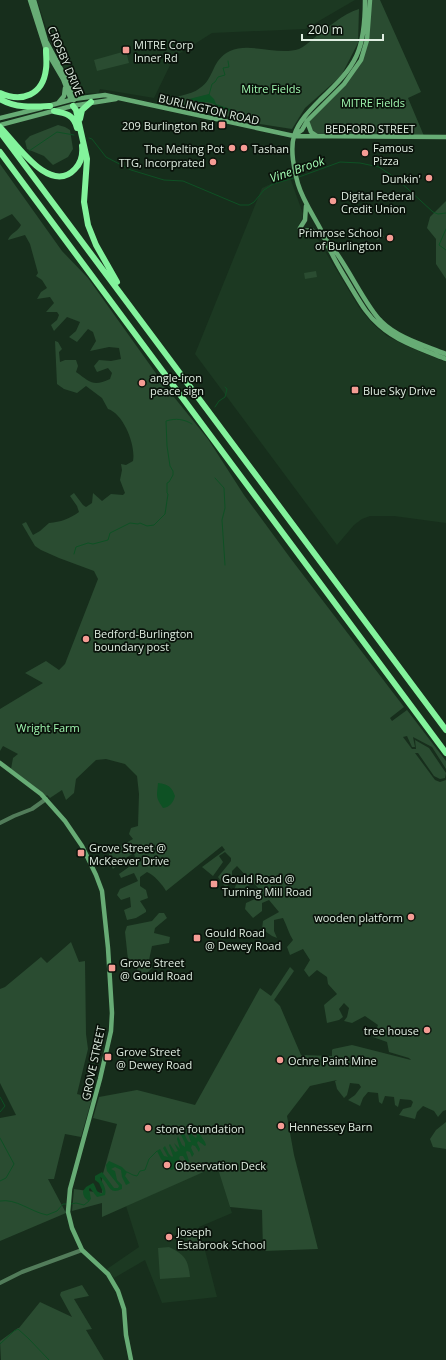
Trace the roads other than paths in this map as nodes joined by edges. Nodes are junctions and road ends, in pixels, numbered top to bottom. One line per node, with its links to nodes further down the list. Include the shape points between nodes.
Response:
1 (30, 0): 5 (main road, CROSBY DRIVE)
2 (34, 0): 10 (main road, CROSBY DRIVE, via 46,41 68,82)
3 (365, 0): 20 (main road, via 364,33 355,61 341,81 304,117)
4 (370, 0): 17 (main road, via 367,40 361,60 344,84)
5 (46, 50): 6 (main road, CROSBY DRIVE); 7 (highway, via 45,76 34,92 20,98)
6 (65, 86): 10 (main road, CROSBY DRIVE); 11 (main road, via 64,96)
7 (0, 92)
8 (0, 98): 13 (highway, via 23,107)
9 (120, 98): 10 (main road, BURLINGTON ROAD, via 105,95); 12 (main road, BURLINGTON ROAD); 20 (main road, BURLINGTON ROAD)
10 (72, 99): 11 (main road, BURLINGTON ROAD); 14 (main road, CROSBY DRIVE)
11 (59, 102): 13 (main road, BURLINGTON ROAD)
12 (91, 102): 14 (main road, BURLINGTON ROAD); 18 (highway, via 82,110)
13 (50, 106): 16 (main road, BURLINGTON ROAD)
14 (75, 107): 15 (main road, BURLINGTON ROAD); 18 (highway)
15 (54, 111): 19 (main road, BURLINGTON ROAD); 19 (highway, via 69,114 73,118 82,148 78,167 67,175 55,176 38,168)
16 (0, 118)
17 (307, 122): 20 (main road); 21 (main road, via 311,132)
18 (79, 123): 26 (highway, via 87,159 84,202 88,225 100,252)
19 (1, 128): 26 (highway)
20 (294, 136): 21 (main road, BEDFORD STREET); 24 (main road, via 295,172)
21 (318, 137): 22 (main road, BEDFORD STREET)
22 (446, 138)
23 (0, 152): 30 (highway)
24 (306, 204): 25 (main road); 25 (main road, via 306,220 301,230 313,231)
25 (325, 238): 27 (main road, via 381,321 406,338); 28 (main road, via 331,253 360,301 378,324 399,340)
26 (135, 312): 29 (highway)
27 (446, 354)
28 (446, 359)
29 (446, 730)
30 (446, 753)
31 (0, 764): 32 (main road, GROVE STREET)
32 (46, 799): 33 (street, via 32,809); 34 (main road, GROVE STREET, via 78,838 96,875 103,897 108,948 111,1031 68,1201 72,1228)
33 (0, 823)
34 (82, 1250): 35 (street, via 28,1269); 36 (main road, GROVE STREET, via 108,1274 118,1291 124,1309)
35 (0, 1283)
36 (131, 1360)

